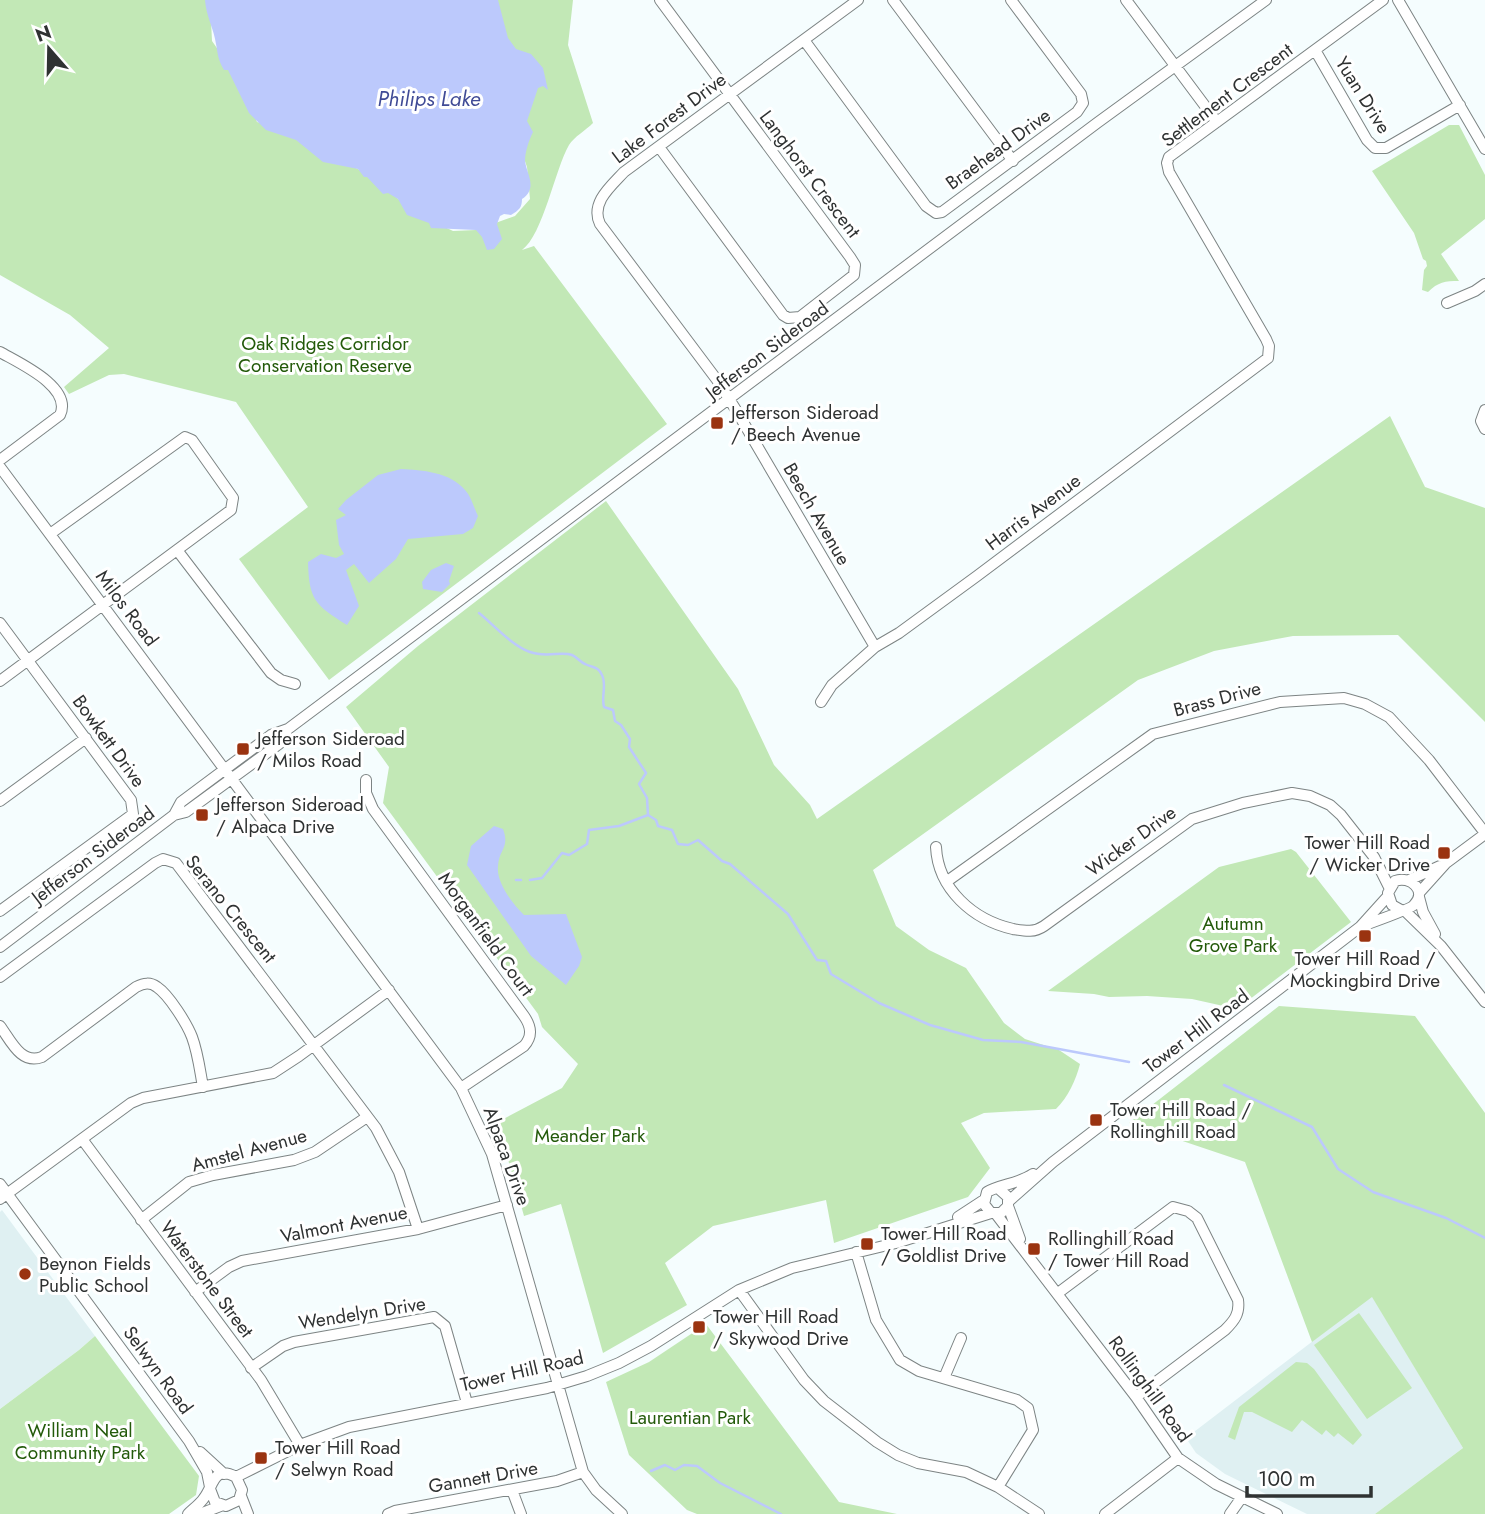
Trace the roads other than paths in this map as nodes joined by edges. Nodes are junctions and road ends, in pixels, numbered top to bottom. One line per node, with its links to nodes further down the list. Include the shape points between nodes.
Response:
1 (660, 0): 12 (street)
2 (858, 0): 9 (street, Lake Forest Drive)
3 (894, 0): 17 (street)
4 (1012, 0): 17 (street, Braehead Drive, via 1083,99 1077,113)
5 (1126, 0): 11 (street)
6 (1266, 0): 11 (street, Jefferson Sideroad)
7 (1383, 0): 10 (street, Settlement Crescent)
8 (1398, 0): 13 (street)
9 (804, 40): 12 (street, Lake Forest Drive); 17 (street, Braehead Drive, via 930,210 942,212)
10 (1315, 50): 13 (street, Yuan Drive, via 1375,148 1386,148); 14 (street, Settlement Crescent)
11 (1175, 65): 14 (street); 22 (street, Jefferson Sideroad)
12 (729, 95): 15 (street, Lake Forest Drive); 15 (street, Langhorst Crescent, via 850,257 855,270 851,279 800,317 783,314)
13 (1460, 105): 16 (street)
14 (1217, 122): 21 (street, Settlement Crescent, via 1169,157 1167,168 1266,339)
15 (659, 147): 22 (street, Lake Forest Drive, via 607,190 597,207 597,218)
16 (1485, 149)
17 (1013, 161)
18 (1485, 284): 19 (street)
19 (1447, 303)
20 (0, 352): 25 (street, via 48,383 63,409)
21 (1270, 354): 31 (street, Harris Avenue, via 1193,416 899,633)
22 (729, 400): 31 (street, Beech Avenue); 37 (street, Jefferson Sideroad, via 288,729 279,744)
23 (1485, 410): 24 (street, via 1481,421)
24 (1485, 429)
25 (0, 460)
26 (0, 467): 27 (street, Milos Road)
27 (50, 534): 28 (street, via 184,437 192,440 234,504); 29 (street, Milos Road)
28 (177, 550): 29 (street); 34 (street, via 271,673)
29 (103, 605): 32 (street); 37 (street, Milos Road)
30 (0, 623): 32 (street, Bowkett Drive)
31 (875, 646): 35 (street, Harris Avenue, via 832,685)
32 (28, 660): 33 (street); 36 (street, Bowkett Drive)
33 (0, 681)
34 (295, 684)
35 (821, 702)
36 (86, 738): 39 (street); 47 (street, Bowkett Drive, via 131,800 133,814)
37 (228, 774): 50 (street, Jefferson Sideroad, via 186,812 174,815); 52 (street, Alpaca Drive)
38 (366, 780): 57 (street, Morganfield Court, via 373,809 531,1028 524,1046)
39 (0, 802)
40 (1485, 833): 42 (street, Tower Hill Road); 43 (street, Brass Drive, via 1389,717 1344,698 1280,702 1153,734)
41 (936, 847): 43 (street, Wicker Drive)
42 (1446, 863): 44 (street, Tower Hill Road); 45 (street, Tower Hill Road)
43 (946, 882): 44 (street, Wicker Drive, via 986,920 1036,931 1192,819 1292,793 1330,805)
44 (1396, 886): 45 (street, via 1417,887); 46 (street, via 1392,905); 48 (street, Tower Hill Road)
45 (1419, 895): 46 (street, via 1413,906); 49 (street)
46 (1402, 910): 48 (street, Tower Hill Road); 49 (street)
47 (0, 911)
48 (1360, 927): 60 (street, Tower Hill Road)
49 (1441, 946): 53 (street)
50 (0, 947)
51 (0, 977): 55 (street, Serano Crescent, via 155,863 170,860)
52 (389, 990): 55 (street); 57 (street, Alpaca Drive)
53 (1485, 1001)
54 (0, 1026): 56 (street, via 27,1059 43,1057 136,987 148,983 163,993 188,1029)
55 (314, 1045): 56 (street, via 273,1073); 58 (street)
56 (203, 1087): 59 (street, via 131,1103)
57 (461, 1088): 66 (street, Alpaca Drive, via 486,1137)
58 (367, 1117): 68 (street, Amstel Avenue, via 315,1152 294,1160 189,1182); 69 (street, via 399,1172)
59 (82, 1139): 63 (street); 68 (street, Waterstone Street)
60 (1053, 1162): 62 (street, Tower Hill Road, via 1020,1183); 65 (street, Tower Hill Road)
61 (0, 1184): 63 (street, Selwyn Road)
62 (999, 1189): 64 (street, via 987,1192); 65 (street)
63 (4, 1197): 82 (street, Selwyn Road)
64 (984, 1200): 67 (street); 70 (street, Tower Hill Road)
65 (1009, 1203): 67 (street); 71 (street, Rollinghill Road)
66 (507, 1205): 69 (street, Valmont Avenue); 79 (street, Alpaca Drive)
67 (994, 1214): 70 (street, Tower Hill Road); 71 (street, Rollinghill Road)
68 (141, 1220): 74 (street, Waterstone Street)
69 (418, 1229): 74 (street, Valmont Avenue, via 242,1261)
70 (928, 1234): 72 (street, Tower Hill Road)
71 (1025, 1251): 75 (street, Rollinghill Road)
72 (856, 1252): 73 (street, Tower Hill Road, via 792,1268); 78 (street, via 876,1320 890,1346 900,1360)
73 (739, 1290): 79 (street, Tower Hill Road, via 636,1354); 89 (street, via 804,1380 877,1442 918,1463 965,1472)
74 (195, 1292): 77 (street, Waterstone Street)
75 (1058, 1293): 80 (street, Rollinghill Road); 80 (street, via 1173,1207 1196,1218 1239,1309 1225,1331)
76 (961, 1338): 78 (street)
77 (251, 1368): 81 (street, Wendelyn Drive, via 294,1342 434,1317 445,1326); 83 (street, Waterstone Street)
78 (944, 1378): 89 (street, via 1017,1400 1031,1414 1033,1430)
79 (558, 1385): 81 (street, Tower Hill Road); 86 (street, Alpaca Drive)
80 (1136, 1397): 84 (street, Rollinghill Road)
81 (467, 1403): 83 (street, Tower Hill Road, via 371,1421)
82 (189, 1441): 87 (street, Selwyn Road); 90 (street, Selwyn Road)
83 (300, 1444): 85 (street, Tower Hill Road)
84 (1178, 1458): 93 (street, Rollinghill Road); 102 (street)
85 (271, 1461): 88 (street, Tower Hill Road); 92 (street, Tower Hill Road)
86 (583, 1472): 91 (street, Gannett Drive); 100 (street, Alpaca Drive)
87 (224, 1474): 88 (street); 90 (street, via 215,1478)
88 (236, 1477): 92 (street)
89 (998, 1487): 101 (street)
90 (210, 1488): 94 (street, via 215,1502); 95 (street)
91 (512, 1490): 98 (street, Gannett Drive); 99 (street)
92 (241, 1493): 94 (street); 97 (street)
93 (1242, 1497): 103 (street); 104 (street, Rollinghill Road)
94 (230, 1508): 96 (street)
95 (188, 1514)
96 (200, 1514)
97 (248, 1514)
98 (388, 1514)
99 (521, 1514)
100 (622, 1514)
101 (1038, 1514)
102 (1105, 1514)
103 (1230, 1514)
104 (1277, 1514)

